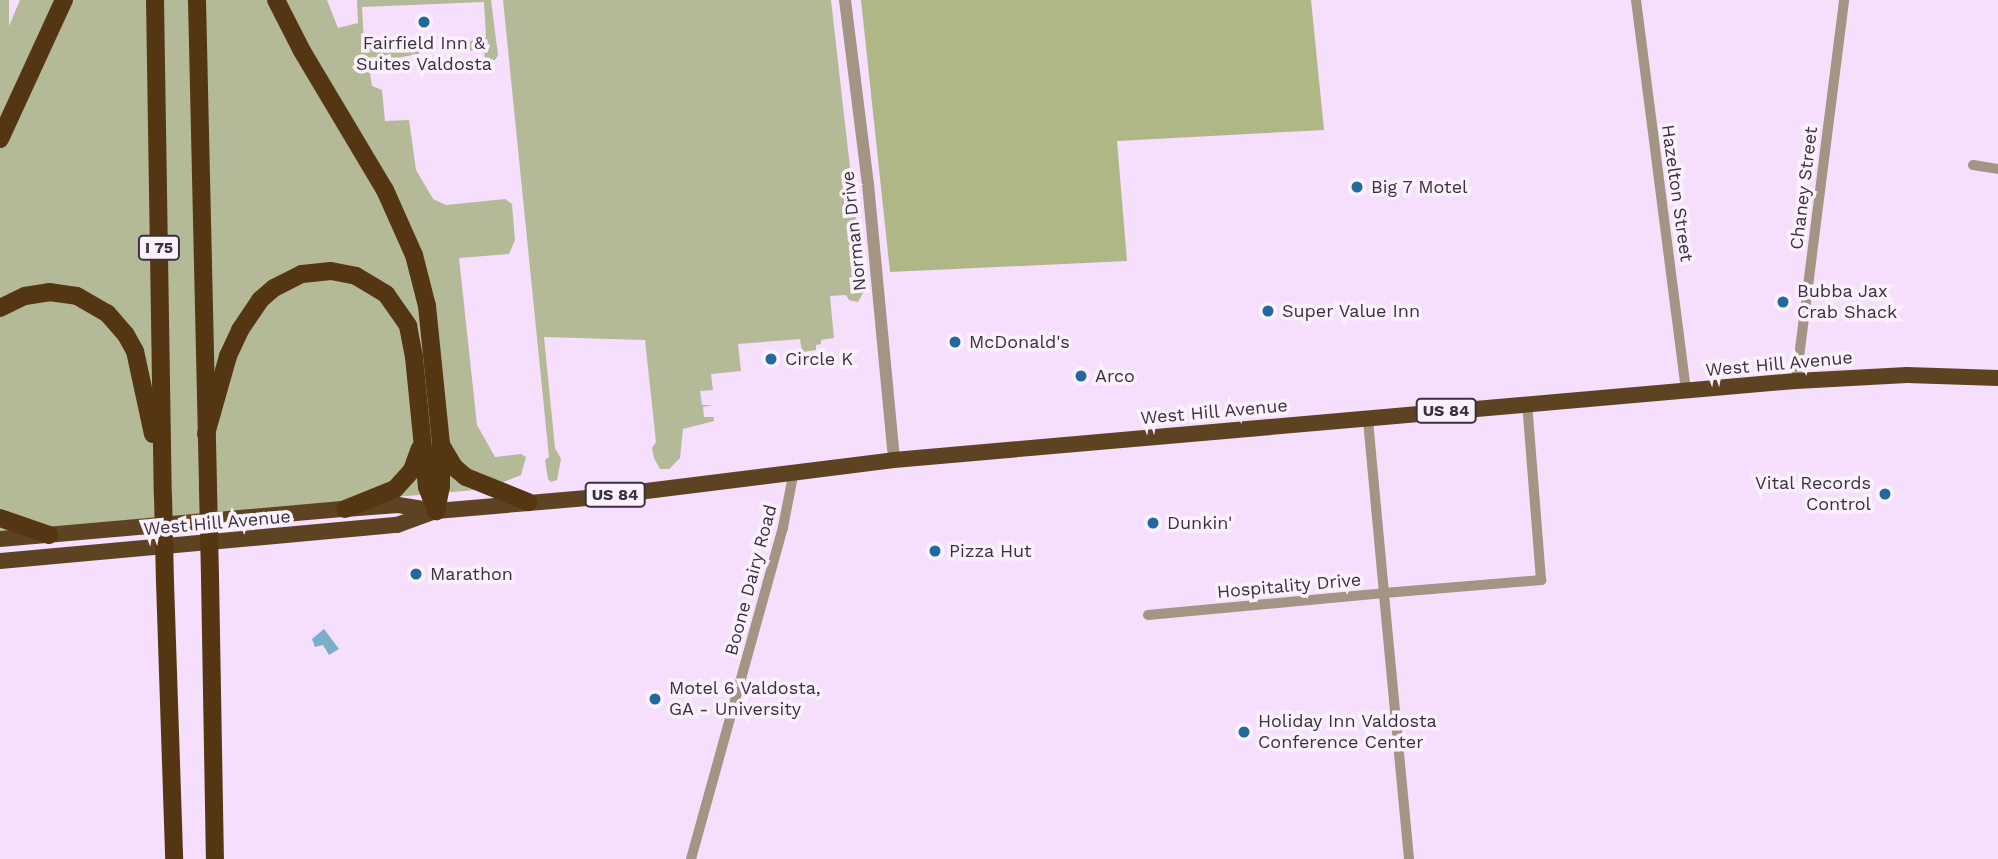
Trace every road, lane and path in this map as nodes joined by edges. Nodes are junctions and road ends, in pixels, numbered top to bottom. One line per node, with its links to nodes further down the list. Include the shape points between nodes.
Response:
1 (64, 0): 8 (highway)
2 (155, 0): 22 (highway, I 75)
3 (197, 0): 17 (highway, I 75)
4 (276, 0): 19 (highway, via 406,233 427,306)
5 (845, 0): 20 (street, Norman Drive)
6 (1636, 0): 14 (street, Hazelton Street)
7 (1844, 0): 13 (street, Chaney Street)
8 (0, 139)
9 (1973, 165): 10 (street)
10 (1998, 169)
11 (0, 308): 22 (highway, via 25,296 49,292 77,296 107,313 126,334 140,367)
12 (1998, 378): 13 (highway, West Hill Avenue / US 84, via 1907,375)
13 (1796, 381): 14 (highway, West Hill Avenue / US 84)
14 (1686, 391): 15 (highway, West Hill Avenue / US 84)
15 (1527, 404): 16 (highway, West Hill Avenue / US 84); 30 (street, via 1541,580)
16 (1368, 419): 20 (highway, West Hill Avenue / US 84); 30 (street, Hospitality Drive)
17 (206, 434): 18 (highway, via 228,356 260,300 295,277 331,271 377,286 403,316 414,357); 33 (highway, I 75, bridge)
18 (421, 444): 24 (highway, via 412,470 395,489); 25 (highway, via 427,487)
19 (441, 444): 23 (highway, via 454,467 466,477); 25 (highway)
20 (894, 460): 21 (highway, West Hill Avenue / US 84)
21 (794, 471): 23 (highway, West Hill Avenue / US 84); 34 (street, Boone Dairy Road, via 783,527)
22 (163, 495): 32 (highway, I 75, bridge)
23 (528, 502): 25 (highway, West Hill Avenue / US 84)
24 (345, 509): 25 (highway, West Hill Avenue / US 84, via 398,505); 27 (highway, West Hill Avenue / US 84)
25 (436, 511): 29 (highway, West Hill Avenue / US 84, via 397,525)
26 (0, 518): 27 (highway)
27 (49, 535): 28 (highway, West Hill Avenue / US 84)
28 (0, 538)
29 (0, 561)
30 (1384, 593): 31 (street, Hospitality Drive); 35 (street)
31 (1148, 615)
32 (174, 859)
33 (215, 859)
34 (691, 859)
35 (1409, 859)

